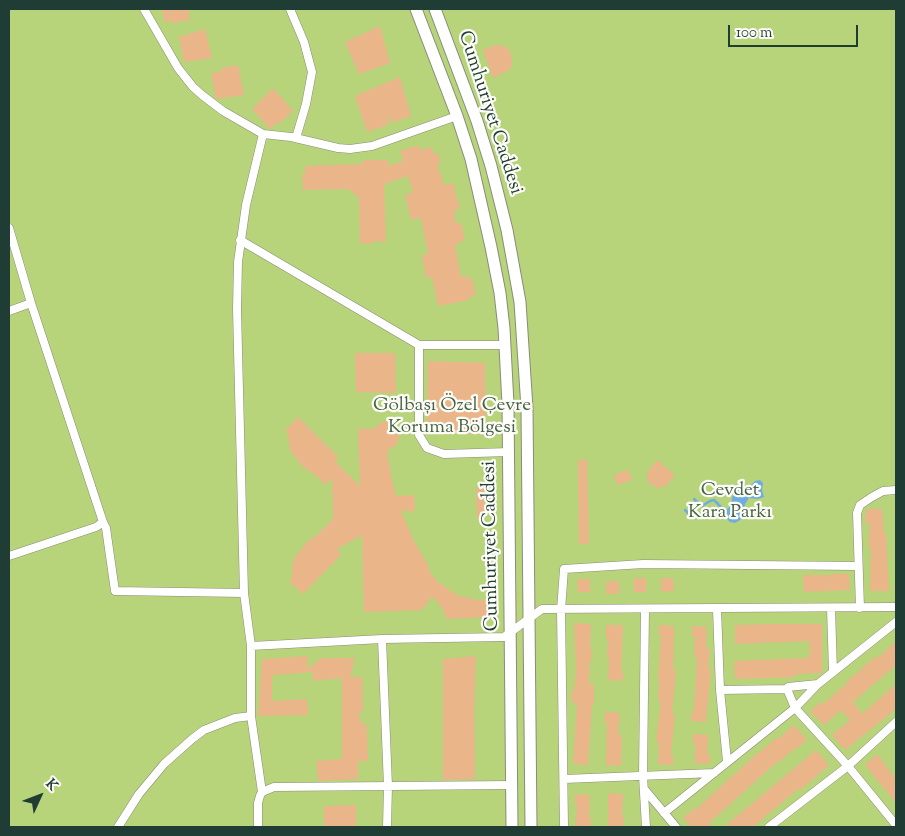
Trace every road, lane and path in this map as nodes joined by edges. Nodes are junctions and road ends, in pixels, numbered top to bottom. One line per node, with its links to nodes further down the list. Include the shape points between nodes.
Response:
1 (144, 9): 6 (street, via 178,68 193,87 222,111)
2 (290, 9): 7 (street, via 312,72)
3 (416, 9): 5 (main road, Cumhuriyet Caddesi)
4 (435, 9): 26 (main road, Cumhuriyet Caddesi, via 485,144 507,230 520,302 525,369)
5 (457, 116): 7 (street, via 372,146 338,148); 13 (main road, Cumhuriyet Caddesi, via 482,200 500,293)
6 (262, 134): 7 (street); 9 (street)
7 (296, 138)
8 (9, 228): 10 (street)
9 (240, 240): 12 (street); 19 (street, via 237,309)
10 (31, 303): 11 (street); 16 (street)
11 (9, 311)
12 (419, 345): 13 (street); 14 (street, via 419,435 427,448 444,454)
13 (505, 345): 14 (main road, Cumhuriyet Caddesi)
14 (509, 452): 28 (main road, Cumhuriyet Caddesi)
15 (896, 490): 18 (street, via 883,491 860,506 857,513)
16 (103, 522): 17 (street); 19 (street, via 115,591)
17 (9, 556)
18 (858, 566): 21 (street); 25 (street, via 643,564 564,569)
19 (244, 593): 30 (street)
20 (831, 608): 21 (street); 24 (street); 31 (street)
21 (860, 608): 22 (street)
22 (896, 608)
23 (645, 609): 24 (street); 25 (street); 41 (street)
24 (717, 609): 34 (street)
25 (561, 610): 26 (street, via 542,609); 42 (street)
26 (529, 618): 28 (street); 54 (main road, Cumhuriyet Caddesi)
27 (896, 622): 31 (street)
28 (510, 633): 29 (street, via 502,637); 43 (main road, Cumhuriyet Caddesi)
29 (382, 639): 30 (street); 44 (street)
30 (251, 646): 36 (street)
31 (833, 672): 32 (street)
32 (818, 684): 33 (street); 35 (street)
33 (787, 689): 34 (street); 35 (street)
34 (720, 690): 38 (street)
35 (795, 708): 38 (street); 39 (street)
36 (251, 716): 46 (street); 50 (street, via 235,718 192,738 139,794)
37 (896, 722): 39 (street)
38 (727, 762): 40 (street)
39 (848, 766): 48 (street); 49 (street)
40 (714, 773): 41 (street); 47 (street)
41 (643, 776): 42 (street); 45 (street)
42 (564, 779): 55 (street)
43 (512, 785): 44 (street); 53 (main road, Cumhuriyet Caddesi)
44 (388, 786): 46 (street, via 274,786); 52 (street)
45 (645, 790): 47 (street); 56 (street)
46 (262, 792): 51 (street, via 258,803)
47 (664, 813): 57 (street)
48 (778, 820): 58 (street); 59 (street)
49 (896, 825)
50 (118, 827)
51 (258, 827)
52 (387, 827)
53 (512, 827)
54 (531, 827)
55 (564, 827)
56 (646, 827)
57 (676, 827)
58 (769, 827)
59 (784, 827)

